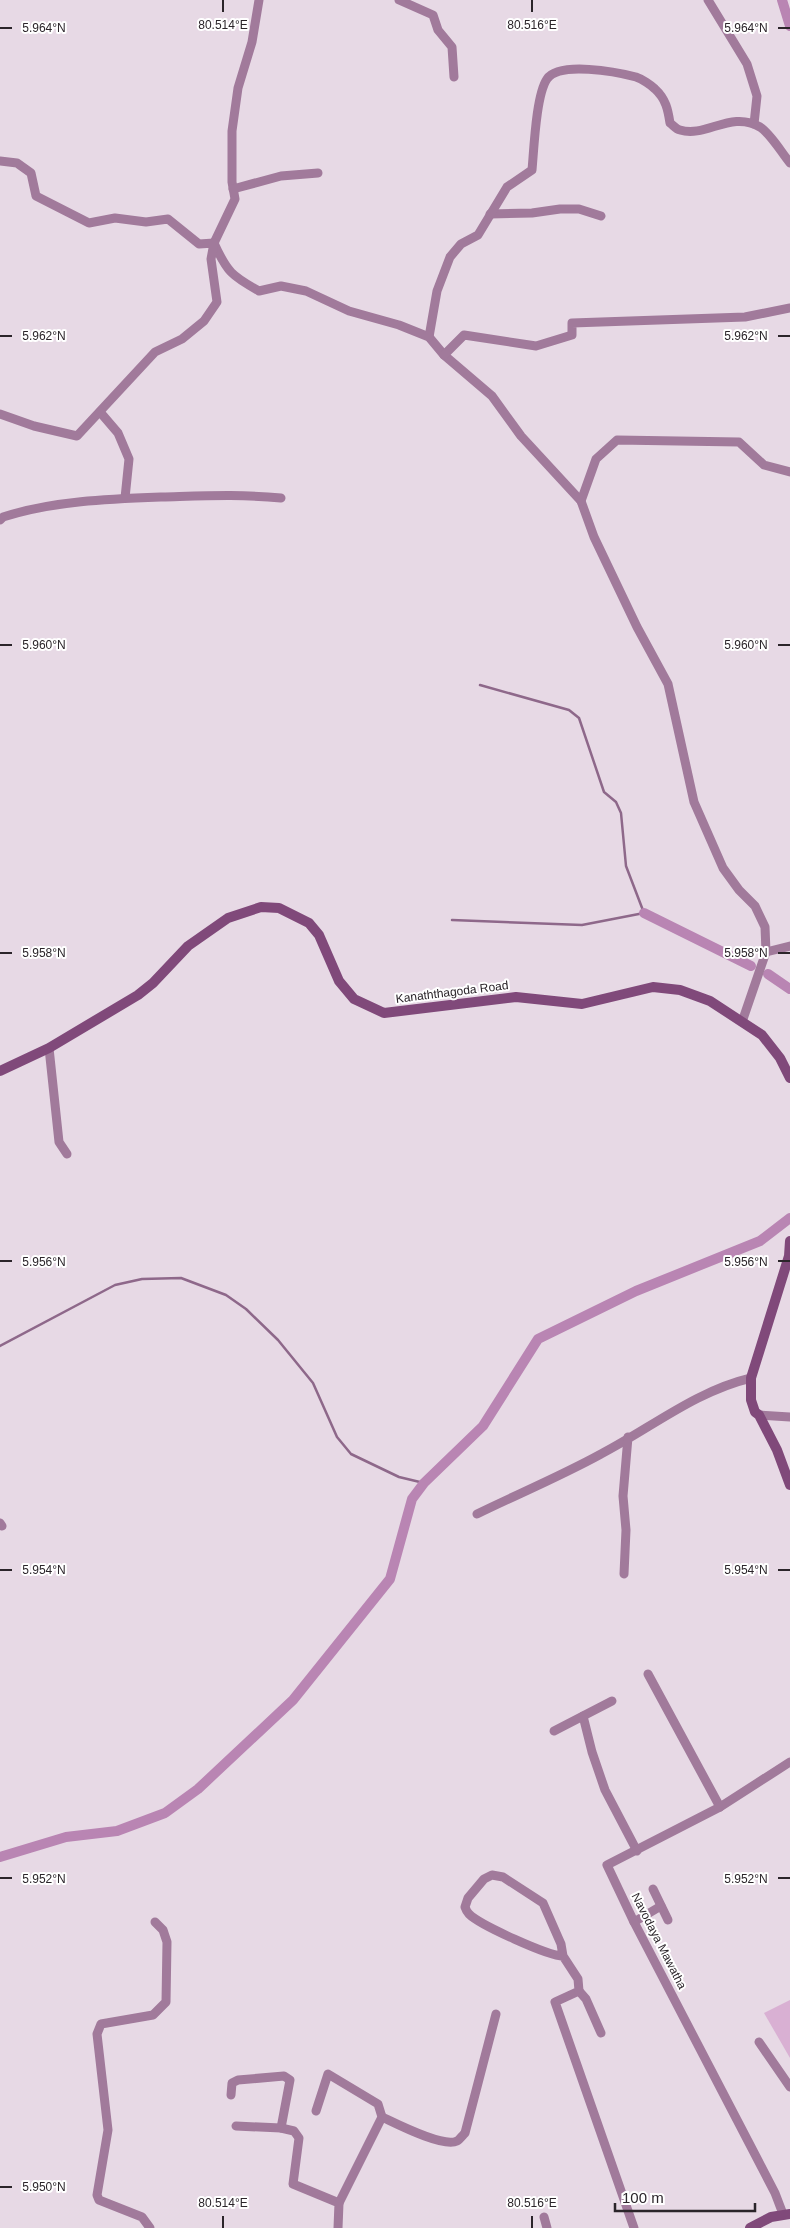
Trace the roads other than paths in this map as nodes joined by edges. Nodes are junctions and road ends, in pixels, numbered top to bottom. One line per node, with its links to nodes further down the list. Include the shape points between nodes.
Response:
1 (259, 0): 9 (street, via 233,122)
2 (399, 0): 4 (street, via 433,14 438,30 452,47)
3 (708, 0): 5 (street, via 747,64 756,96)
4 (454, 76)
5 (754, 124): 7 (street, via 762,128); 10 (street, via 734,120 693,131 679,130 670,123 666,104 655,89 637,77 570,68 557,72 547,78 541,95 532,170 507,187)
6 (0, 161): 12 (street, via 17,163 31,173 36,196 89,223 115,218 146,222 168,219 199,244)
7 (790, 163)
8 (318, 173): 9 (street, via 281,176)
9 (233, 189): 12 (street, via 235,199)
10 (490, 214): 11 (street, via 579,209); 14 (street, via 478,235 461,244 450,257 437,291)
11 (601, 216)
12 (214, 243): 14 (street, via 225,266 236,278 259,291 281,286 306,291 350,311); 16 (street, via 211,259 217,302 204,321 182,339 155,352)
13 (790, 308): 15 (street, via 745,317 572,323 572,335 536,346 464,335)
14 (429, 337): 15 (street)
15 (444, 355): 21 (street, via 492,396 521,436)
16 (100, 412): 17 (street, via 77,436); 19 (street, via 118,433 130,459)
17 (0, 414)
18 (790, 472): 21 (street, via 764,465 739,442 617,440 596,459)
19 (125, 498): 20 (street, via 243,495); 22 (street, via 33,507)
20 (281, 498)
21 (581, 500): 24 (street, via 594,537 668,684 694,802 723,868 754,906 765,927)
22 (0, 520)
23 (790, 946): 24 (street)
24 (766, 952): 25 (street)
25 (742, 1022): 26 (street, Kanaththagoda Road, via 710,1001 680,990 653,987 582,1004 516,996 384,1013 354,999 339,981 319,934 309,923 279,908 262,907 228,918 188,946 138,995); 28 (street, Kanaththagoda Road, via 762,1035 780,1058)
26 (49, 1048): 27 (street, Kanaththagoda Road); 29 (street, via 58,1142)
27 (0, 1071)
28 (790, 1078)
29 (67, 1154)
30 (790, 1242): 31 (street)
31 (751, 1378): 32 (street, via 752,1400); 34 (street, via 699,1397)
32 (759, 1415): 33 (street); 35 (street)
33 (790, 1417)
34 (628, 1437): 36 (street, via 602,1454); 37 (street, via 622,1496 626,1530)
35 (790, 1485)
36 (477, 1514)
37 (624, 1574)
38 (648, 1674): 43 (street)
39 (612, 1701): 40 (street)
40 (584, 1716): 41 (street); 44 (street, via 605,1790)
41 (554, 1731)
42 (790, 1762): 43 (street, Navodaya Mawatha)
43 (720, 1807): 44 (street, Navodaya Mawatha)
44 (637, 1851): 49 (street, Navodaya Mawatha, via 607,1865)
45 (653, 1889): 46 (street)
46 (661, 1906): 47 (street); 49 (street)
47 (668, 1920)
48 (155, 1922): 64 (street, via 163,1930 167,1942 166,2002 153,2015 101,2024 96,2034 108,2130 97,2195 99,2200 142,2217)
49 (634, 1922): 62 (street, Navodaya Mawatha)
50 (563, 1956): 50 (street, via 561,1944 542,1903 503,1877 492,1875 484,1879 468,1898 465,1907 469,1914 508,1937 554,1956); 51 (street, via 578,1979)
51 (579, 1991): 53 (street); 67 (street, via 555,2002)
52 (496, 2014): 58 (street, via 465,2133 456,2142 446,2143)
53 (601, 2033)
54 (759, 2042): 55 (street)
55 (790, 2087)
56 (231, 2095): 60 (street, via 232,2083 238,2080 284,2076 290,2080)
57 (316, 2112): 58 (street, via 328,2074 378,2104)
58 (382, 2116): 61 (street)
59 (236, 2126): 60 (street)
60 (281, 2128): 61 (street, via 294,2131 299,2138 293,2184)
61 (339, 2203): 65 (street)
62 (787, 2214): 68 (street, via 771,2217)
63 (544, 2217): 66 (street)
64 (150, 2228)
65 (338, 2228)
66 (547, 2228)
67 (634, 2228)
68 (750, 2228)

